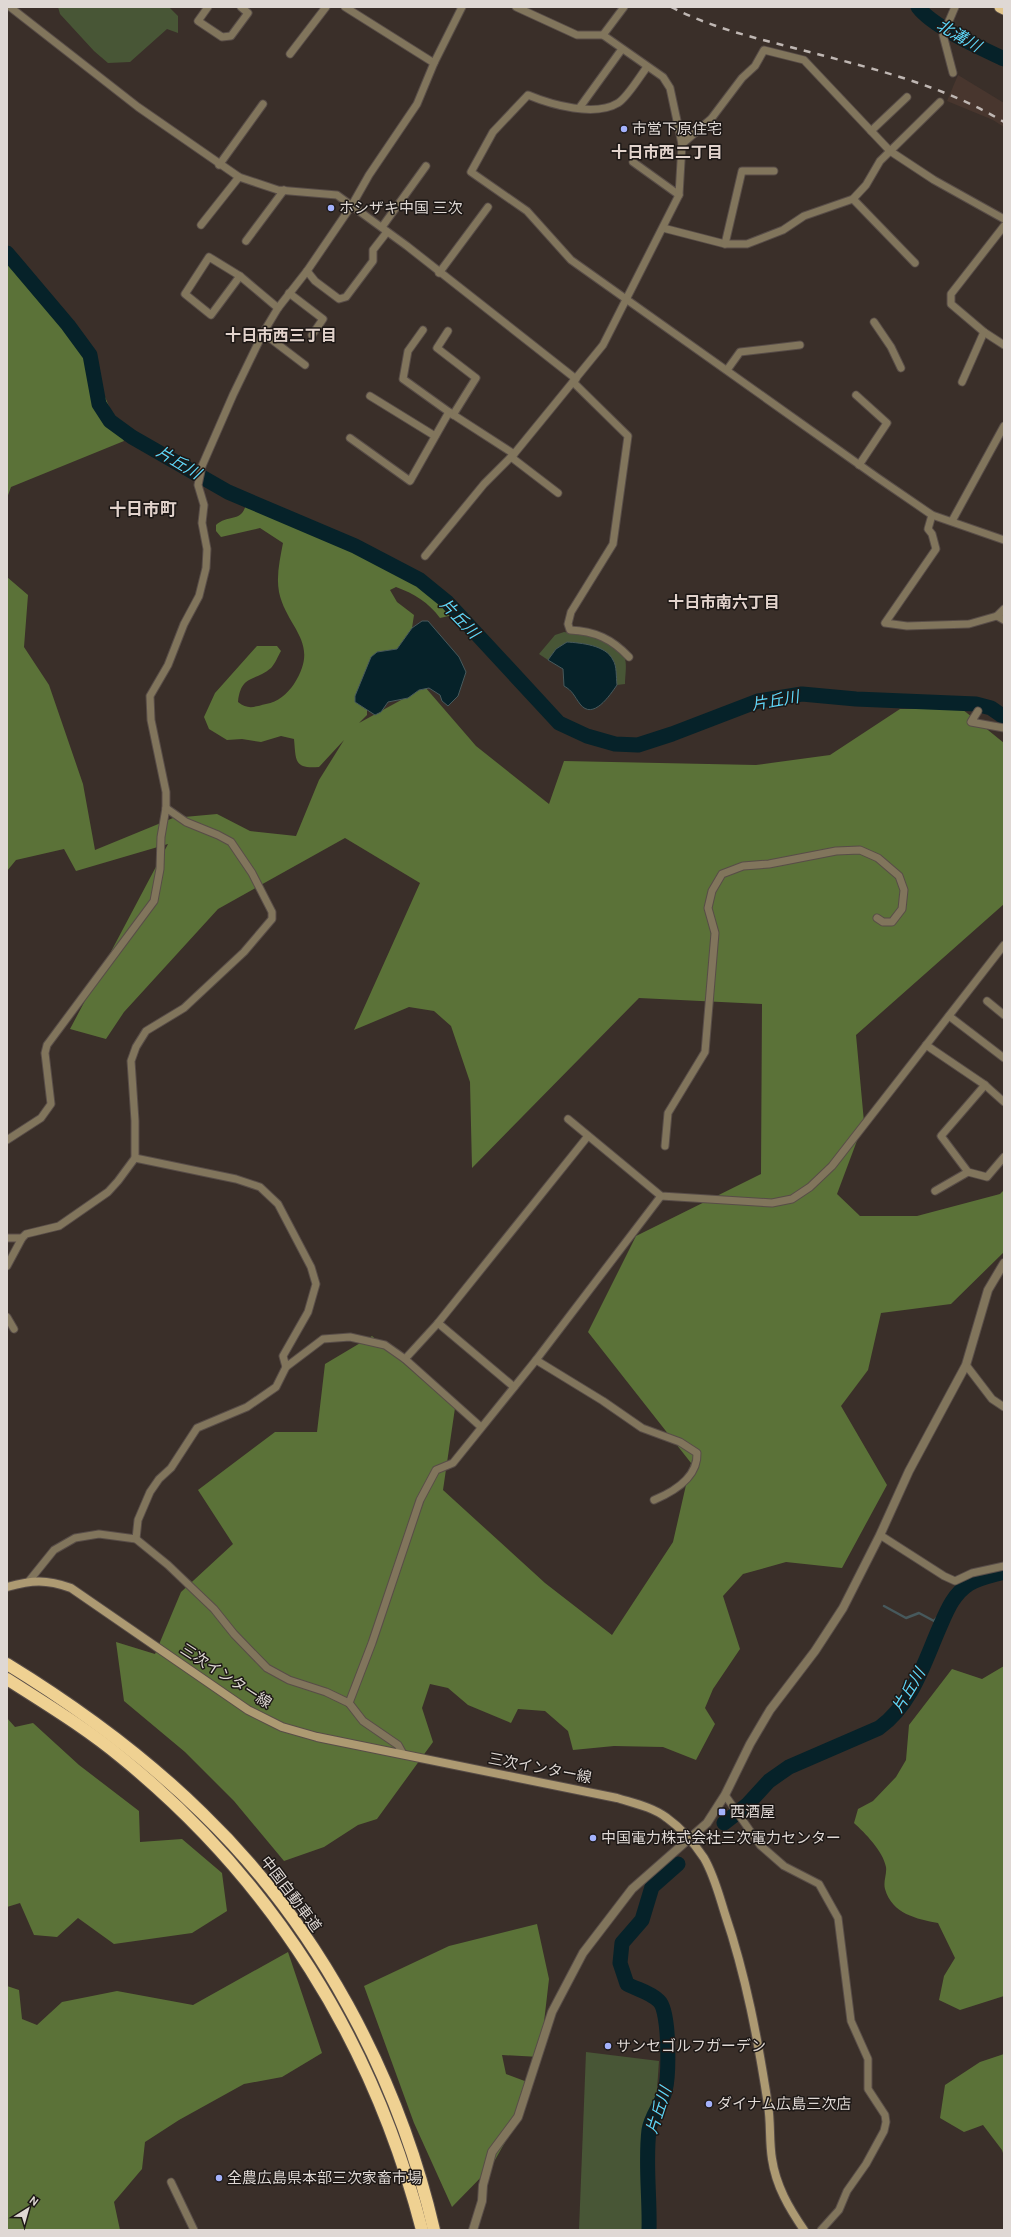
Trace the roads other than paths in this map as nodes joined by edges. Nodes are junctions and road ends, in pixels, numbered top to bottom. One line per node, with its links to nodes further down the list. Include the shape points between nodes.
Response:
1 (10, 7): 26 (street, via 138,107)
2 (208, 7): 3 (street, via 198,21 222,37 231,36 248,13)
3 (241, 7)
4 (326, 7): 14 (street)
5 (345, 7): 15 (street)
6 (462, 7): 15 (street)
7 (516, 7): 12 (street, via 577,35)
8 (955, 7): 17 (street, via 943,35)
9 (1000, 7): 11 (highway)
10 (622, 8): 12 (street)
11 (1004, 9)
12 (603, 35): 13 (street)
13 (622, 49): 16 (street); 21 (street)
14 (290, 54)
15 (434, 62): 33 (street, via 417,104)
16 (647, 67): 21 (street, via 619,103 600,110); 23 (street, via 663,77 670,88)
17 (953, 74)
18 (908, 97): 22 (street)
19 (940, 102): 24 (street)
20 (263, 104): 26 (street)
21 (580, 107): 47 (street, via 556,106 528,96 493,132 471,172 527,210 571,260)
22 (871, 131): 23 (street, via 804,60 764,50 755,66 742,78 711,119); 24 (street)
23 (682, 144): 31 (street)
24 (890, 151): 32 (street); 35 (street, via 934,180)
25 (633, 162): 31 (street)
26 (219, 165): 29 (street)
27 (426, 166): 39 (street)
28 (774, 171): 41 (street, via 742,170)
29 (239, 177): 30 (street); 36 (street)
30 (284, 190): 33 (street, via 337,196); 40 (street)
31 (679, 194): 38 (street)
32 (853, 199): 41 (street, via 804,216 783,230 747,244); 42 (street)
33 (352, 205): 39 (street); 43 (street)
34 (488, 207): 44 (street)
35 (1003, 216)
36 (201, 225)
37 (1004, 226): 52 (street, via 951,294 950,304)
38 (663, 228): 41 (street); 47 (street)
39 (385, 230): 43 (street, via 373,250 373,261 346,297 339,299 315,281); 44 (street)
40 (246, 240)
41 (725, 244)
42 (915, 263)
43 (307, 271): 46 (street)
44 (440, 273): 60 (street)
45 (240, 276): 45 (street, via 211,315 185,294 209,257); 48 (street)
46 (289, 294): 48 (street); 54 (street, via 323,319)
47 (627, 300): 59 (street); 60 (street, via 603,344)
48 (278, 308): 53 (street)
49 (874, 322): 58 (street, via 891,346)
50 (422, 330): 64 (street, via 408,351 403,379)
51 (448, 332): 64 (street, via 437,348 476,378)
52 (984, 332): 56 (street); 61 (street)
53 (263, 333): 57 (street); 80 (street, via 201,471 199,481 204,505 202,523 207,549 206,568 199,596 184,624 168,665 150,696 151,720 166,792)
54 (312, 335)
55 (800, 345): 59 (street, via 740,352)
56 (1004, 345)
57 (305, 365)
58 (901, 368)
59 (727, 370): 69 (street)
60 (575, 380): 68 (street); 77 (street, via 628,436 613,544 571,612 568,624 570,630 595,633 605,638)
61 (962, 382)
62 (856, 395): 69 (street, via 887,423)
63 (370, 396): 66 (street)
64 (451, 413): 66 (street); 68 (street)
65 (1004, 426): 72 (street)
66 (435, 436): 67 (street, via 410,481)
67 (350, 438)
68 (512, 456): 70 (street); 74 (street, via 484,484)
69 (859, 465): 71 (street)
70 (558, 493)
71 (932, 514): 72 (street); 76 (street, via 928,529 936,549 885,622 907,626 969,624)
72 (952, 521): 73 (street)
73 (1004, 540)
74 (425, 556)
75 (1004, 609): 76 (street)
76 (1001, 618)
77 (629, 657)
78 (978, 711): 79 (street, via 971,722)
79 (1004, 728)
80 (166, 808): 92 (street, via 154,901 47,1045 45,1054 51,1104 41,1118); 95 (street, via 186,822 231,842 252,873 272,912 272,918 238,957 184,1008 146,1032 136,1047 130,1061)
81 (877, 918): 93 (street, via 883,922 892,922 902,908 904,890 899,876 893,869 878,858 860,850 836,851 770,864 743,866 722,874 712,891 708,908 715,933 705,1052 668,1113)
82 (1004, 945): 85 (street)
83 (987, 1001): 84 (street)
84 (1004, 1015)
85 (949, 1016): 86 (street); 87 (street)
86 (926, 1045): 88 (street); 98 (street, via 832,1166 792,1200 772,1203)
87 (1004, 1058)
88 (985, 1086): 89 (street); 96 (street, via 941,1136)
89 (1003, 1098)
90 (568, 1119): 91 (street)
91 (588, 1136): 98 (street); 104 (street)
92 (7, 1140)
93 (665, 1146)
94 (1004, 1157): 96 (street, via 987,1177)
95 (135, 1158): 100 (street, via 108,1192 86,1208 59,1226 26,1234); 109 (street, via 236,1178 260,1187 278,1204 312,1266 316,1284 308,1312 283,1356)
96 (968, 1172): 97 (street)
97 (935, 1191)
98 (661, 1196): 107 (street)
99 (7, 1238): 100 (street)
100 (22, 1238): 102 (street)
101 (1004, 1263): 108 (street, via 988,1290)
102 (7, 1266)
103 (7, 1317): 105 (street)
104 (438, 1323): 106 (street); 110 (street)
105 (14, 1329)
106 (406, 1359): 109 (street, via 385,1345 350,1337 323,1339); 112 (street)
107 (536, 1360): 110 (street); 113 (street, via 642,1428 680,1442 696,1453 697,1459 692,1471 680,1486)
108 (966, 1364): 111 (street, via 992,1399); 114 (street, via 909,1471)
109 (286, 1367): 115 (street, via 276,1387 247,1407 197,1428 171,1468 150,1492 138,1520)
110 (514, 1387): 112 (street)
111 (1004, 1408)
112 (481, 1427): 121 (street, via 452,1463 436,1470 420,1500)
113 (654, 1500)
114 (880, 1535): 116 (street, via 955,1581 972,1573); 123 (street, via 843,1608 770,1710)
115 (136, 1539): 117 (street, via 99,1534 75,1538 54,1550); 121 (street, via 168,1565 214,1609 267,1668 289,1680 326,1692)
116 (1004, 1566)
117 (29, 1581): 118 (main road, 三次インター線); 122 (main road, 三次インター線, via 52,1581 71,1588 248,1710 282,1727 317,1737)
118 (7, 1587)
119 (7, 1664): 125 (highway, 中国自動車道, via 89,1718 158,1773 202,1813 268,1886 313,1949 355,2019 399,2117)
120 (7, 1679): 128 (highway, 中国自動車道, via 79,1726 155,1785 222,1851 256,1891 289,1935 319,1982 369,2076 392,2133)
121 (349, 1704): 122 (street, via 363,1721 398,1745)
122 (402, 1754): 124 (main road, 三次インター線, via 617,1798 666,1817)
123 (725, 1795): 124 (street, via 707,1823); 133 (street, via 760,1845 784,1866 819,1884 838,1918 851,2021 868,2059 868,2089 885,2115 884,2131 866,2164 847,2191 839,2210)
124 (690, 1839): 131 (street, via 632,1889 583,1953 552,2012 518,2118 492,2152); 132 (main road, 三次インター線, via 704,1857 714,1879 736,1948 759,2048 769,2110 772,2159 784,2198)
125 (421, 2179): 129 (highway, 中国自動車道); 130 (highway)
126 (171, 2182): 127 (street)
127 (194, 2230)
128 (422, 2230)
129 (434, 2230)
130 (438, 2230)
131 (473, 2230)
132 (804, 2230)
133 (821, 2230)

